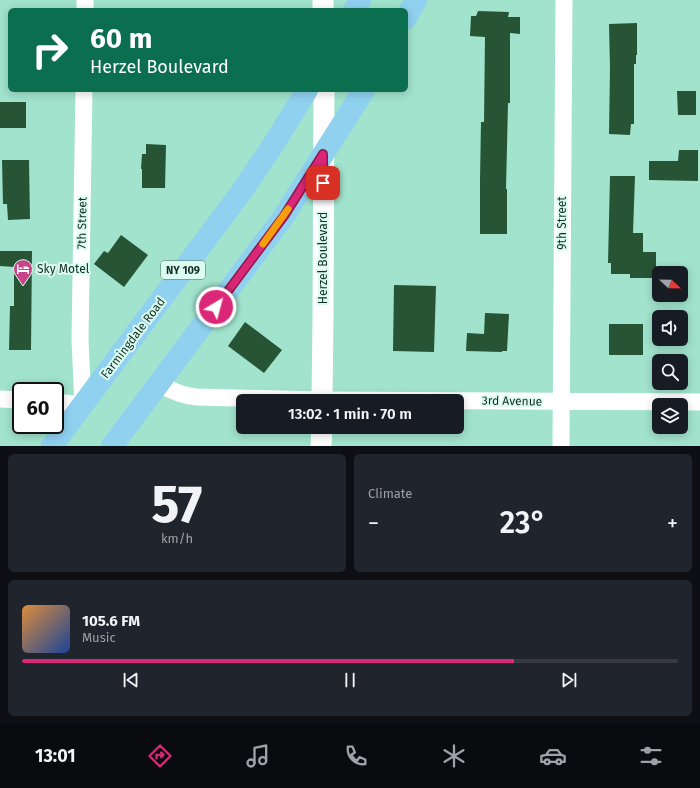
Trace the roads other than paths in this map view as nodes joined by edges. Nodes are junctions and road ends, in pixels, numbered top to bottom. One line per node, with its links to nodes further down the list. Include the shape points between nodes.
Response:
1 (416, 0): 3 (main road)
2 (564, 0): 15 (street, 9th Street)
3 (408, 14)
4 (84, 92): 18 (street, 7th Street, via 80,340)
5 (306, 92): 18 (main road, Farmingdale Road / NY 109, via 242,191)
6 (324, 92): 8 (street, Herzel Boulevard)
7 (363, 92): 8 (main road)
8 (323, 154): 9 (main road, via 284,216); 10 (street, Herzel Boulevard)
9 (158, 384): 11 (street, 3rd Avenue, via 191,396); 21 (main road)
10 (322, 394)
11 (236, 397)
12 (0, 399): 13 (street)
13 (12, 400)
14 (464, 401): 15 (street, 3rd Avenue)
15 (561, 402): 16 (street, 3rd Avenue); 23 (street, 9th Street)
16 (700, 402)
17 (64, 403): 18 (street)
18 (83, 404): 20 (main road, Farmingdale Road / NY 109)
19 (322, 434): 22 (street)
20 (52, 446)
21 (112, 446)
22 (321, 446)
23 (561, 446)

